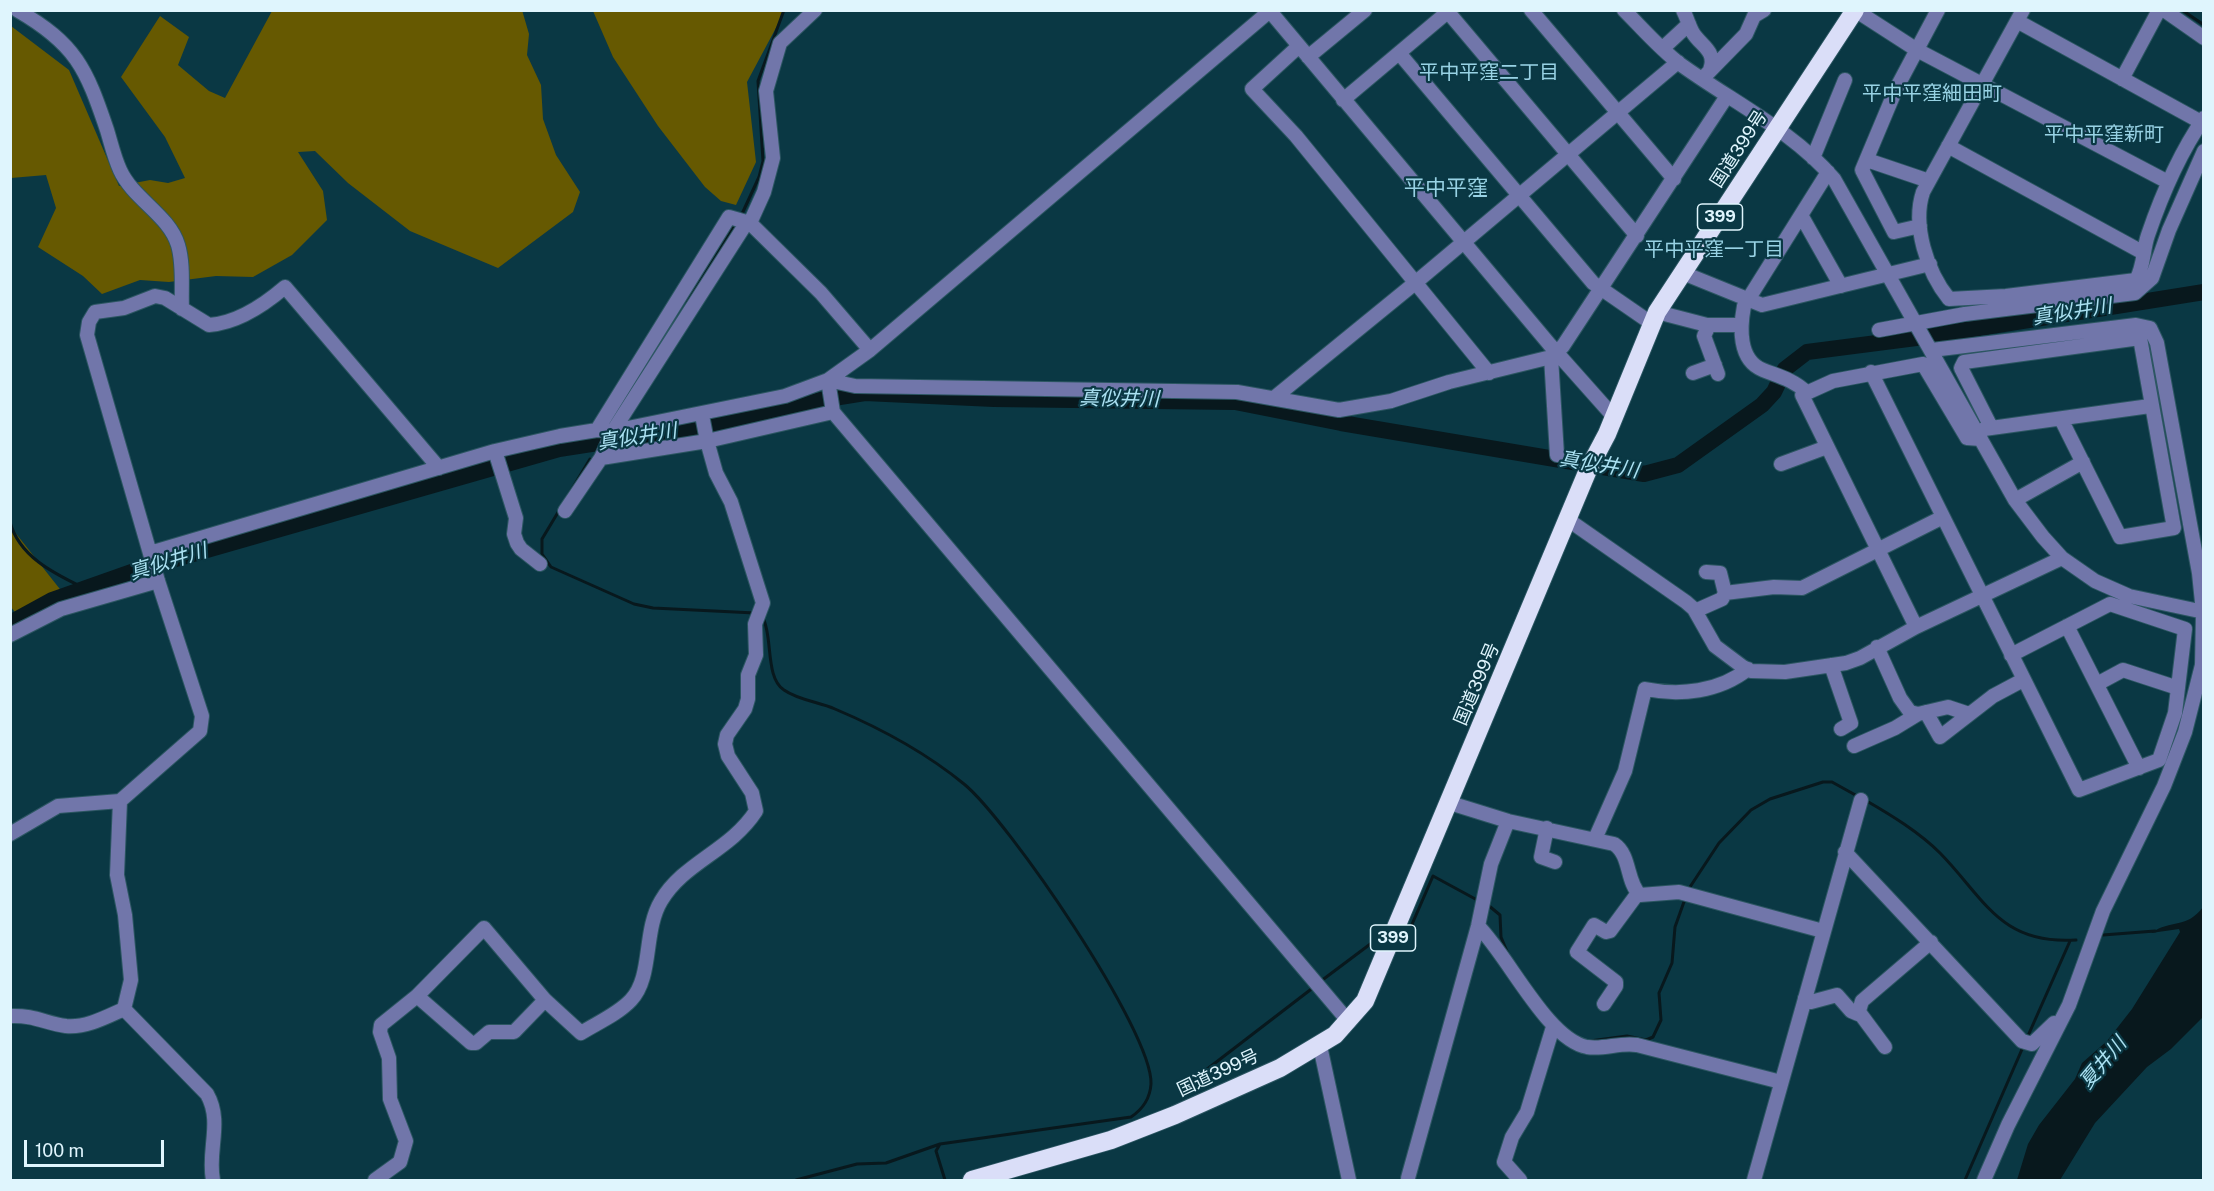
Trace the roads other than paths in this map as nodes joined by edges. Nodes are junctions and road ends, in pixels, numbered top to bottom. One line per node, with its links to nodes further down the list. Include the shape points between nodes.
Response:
1 (17, 10): 53 (street, via 68,45 92,84 119,169 178,245)
2 (815, 10): 41 (street, via 780,43 766,91 773,158 764,192)
3 (1365, 10): 18 (street)
4 (1531, 10): 27 (street)
5 (1624, 10): 16 (street)
6 (1683, 10): 14 (street)
7 (1764, 10): 21 (street, via 1754,16 1749,31)
8 (1855, 10): 17 (street); 29 (highway, 国道399号 / 399)
9 (1938, 10): 17 (street)
10 (2162, 10): 15 (street); 22 (street)
11 (1270, 11): 18 (street); 59 (street)
12 (1449, 11): 19 (street); 32 (street)
13 (2020, 16): 22 (street); 24 (street)
14 (1689, 24): 16 (street); 21 (street, via 1710,51 1712,60)
15 (2204, 38)
16 (1663, 48): 20 (street)
17 (1917, 50): 24 (street); 34 (street)
18 (1303, 52): 26 (street); 49 (street, via 1252,89 1296,136)
19 (1400, 53): 26 (street); 39 (street)
20 (1678, 62): 21 (street); 27 (street)
21 (1706, 74): 25 (street)
22 (2122, 79): 28 (street)
23 (1845, 80): 33 (street)
24 (1982, 82): 30 (street); 38 (street)
25 (1727, 96): 29 (street); 36 (street)
26 (1343, 100): 44 (street)
27 (1617, 113): 32 (street); 36 (street)
28 (2202, 120): 38 (street)
29 (1777, 129): 33 (street); 47 (highway, 国道399号 / 399)
30 (1948, 146): 37 (street); 45 (street)
31 (2204, 151): 55 (street, via 2152,278 2135,293 1965,314)
32 (1568, 155): 39 (street); 43 (street)
33 (1813, 158): 35 (street)
34 (1867, 160): 37 (street); 42 (street, via 1863,170 1894,232)
35 (1828, 172): 40 (street); 48 (street, via 1847,198)
36 (1674, 179): 43 (street)
37 (1929, 181): 42 (street, via 1919,203)
38 (2168, 182): 45 (street)
39 (1520, 195): 44 (street); 51 (street)
40 (1801, 215): 50 (street); 52 (street)
41 (744, 221): 59 (street, via 821,293); 74 (street, via 729,217); 75 (street)
42 (1920, 226): 46 (street)
43 (1637, 236): 51 (street)
44 (1463, 242): 49 (street); 61 (street)
45 (2142, 252): 46 (street, via 2136,280 1954,301 1944,293)
46 (1930, 264): 48 (street)
47 (1683, 273): 52 (street); 54 (highway, 国道399号 / 399)
48 (1889, 275): 50 (street); 55 (street)
49 (1415, 284): 63 (street); 67 (street)
50 (1841, 286): 52 (street, via 1762,305)
51 (1600, 290): 54 (street); 61 (street)
52 (1748, 300): 57 (street)
53 (182, 309): 84 (street, via 209,325 217,325 262,307 285,287); 90 (street, via 155,296 124,308 95,312 87,335)
54 (1654, 318): 56 (street); 71 (highway, 国道399号 / 399)
55 (1918, 324): 58 (street); 60 (street)
56 (1709, 325): 57 (street); 64 (street, via 1704,336 1716,370)
57 (1740, 325): 66 (street, via 1751,360 1760,369)
58 (1879, 330)
59 (870, 350): 65 (street)
60 (1932, 350): 76 (street); 98 (street, via 2136,325 2150,328 2157,343 2187,492)
61 (1555, 355): 63 (street); 71 (street); 80 (street)
62 (1871, 372): 66 (street); 76 (street, via 1923,364 1966,438); 87 (street)
63 (1490, 373): 67 (street, via 1357,409 1339,410)
64 (1693, 373)
65 (829, 383): 67 (street, via 1237,393); 69 (street); 70 (street)
66 (1806, 392): 78 (street, via 1802,396)
67 (1274, 398)
68 (2150, 406): 72 (street); 73 (street, via 2140,338 1964,362 1961,368); 82 (street, via 2174,528 2121,537)
69 (833, 410): 77 (street); 135 (street)
70 (702, 416): 75 (street); 77 (street)
71 (1614, 417): 88 (highway, 国道399号 / 399)
72 (2061, 419): 73 (street); 82 (street)
73 (1991, 427): 76 (street)
74 (597, 430): 75 (street); 79 (street)
75 (612, 432): 81 (street)
76 (1978, 435): 85 (street)
77 (706, 439): 81 (street); 129 (street, via 763,603 756,655 748,675 748,699 725,744 728,756 752,794 756,812 728,844 688,870 661,900 651,923 638,991 629,1002 581,1033)
78 (1827, 447): 83 (street); 89 (street)
79 (496, 454): 84 (street); 92 (street, via 516,518 517,543)
80 (1557, 455)
81 (602, 456): 86 (street)
82 (2083, 462): 85 (street)
83 (1781, 464)
84 (440, 468): 90 (street)
85 (2015, 500): 91 (street)
86 (565, 511)
87 (1943, 517): 89 (street); 96 (street)
88 (1567, 519): 97 (street, via 1677,594); 116 (highway, 国道399号 / 399)
89 (1878, 549): 95 (street, via 1802,588); 100 (street)
90 (151, 555): 94 (street)
91 (2062, 558): 96 (street); 98 (street, via 2083,574 2129,596)
92 (540, 564)
93 (1714, 568): 95 (street)
94 (158, 579): 101 (street, via 61,609); 115 (street, via 202,716 200,731)
95 (1725, 593): 97 (street, via 1722,599)
96 (1983, 597): 100 (street); 103 (street)
97 (1695, 611): 105 (street, via 1715,646)
98 (2203, 612): 131 (street, via 2202,664 2185,732 2164,786 2103,911)
99 (2067, 626): 103 (street); 107 (street); 108 (street, via 2110,604 2185,629)
100 (1916, 627): 102 (street)
101 (10, 635)
102 (1877, 647): 104 (street, via 1860,658); 109 (street, via 1900,698 1910,712)
103 (2011, 655): 106 (street)
104 (1831, 665): 105 (street, via 1777,673); 111 (street, via 1851,723)
105 (1748, 669): 120 (street, via 1726,681 1692,691 1668,693 1645,689 1626,771)
106 (2023, 680): 110 (street); 113 (street, via 2079,790)
107 (2097, 684): 108 (street, via 2123,670); 113 (street)
108 (2178, 688): 113 (street, via 2175,713 2158,760)
109 (1922, 713): 110 (street, via 1948,707); 110 (street, via 1940,737); 112 (street)
110 (1970, 714)
111 (1841, 729)
112 (1854, 746)
113 (2139, 768)
114 (1861, 800): 121 (street)
115 (120, 801): 119 (street, via 58,806); 132 (street, via 117,875 131,980)
116 (1450, 803): 117 (street); 135 (highway, 国道399号 / 399, via 1375,982)
117 (1508, 821): 118 (street); 124 (street, via 1491,864)
118 (1547, 828): 120 (street); 122 (street, via 1541,857)
119 (10, 834)
120 (1595, 839): 123 (street, via 1620,848)
121 (1845, 852): 125 (street); 126 (street)
122 (1555, 862)
123 (1638, 893): 125 (street, via 1684,894); 130 (street, via 1610,931 1594,925 1577,952 1616,982)
124 (1478, 926): 136 (street, via 1502,952); 144 (street)
125 (1823, 931): 128 (street)
126 (1931, 942): 131 (street, via 2027,1043 2037,1042); 133 (street, via 1862,1001)
127 (417, 996): 129 (street, via 471,1043 489,1032 514,1032); 129 (street, via 484,928); 141 (street, via 381,1025 389,1058 390,1100 406,1141 400,1162)
128 (1805, 998): 133 (street, via 1811,1002 1837,995 1851,1011); 139 (street)
129 (545, 1000)
130 (1604, 1004)
131 (2069, 1005): 147 (street)
132 (124, 1009): 134 (street, via 78,1026); 140 (street, via 207,1094 213,1105)
133 (1859, 1012): 138 (street)
134 (10, 1016)
135 (1349, 1022): 137 (highway, 国道399号 / 399)
136 (1553, 1027): 139 (street, via 1584,1046 1637,1045); 145 (street, via 1527,1112 1512,1137 1504,1162)
137 (1320, 1046): 142 (highway, 国道399号 / 399, via 1196,1106 1111,1140); 143 (street)
138 (1885, 1047)
139 (1781, 1082): 146 (street)
140 (213, 1180)
141 (375, 1180)
142 (972, 1180)
143 (1349, 1180)
144 (1407, 1180)
145 (1520, 1180)
146 (1754, 1180)
147 (1984, 1180)

